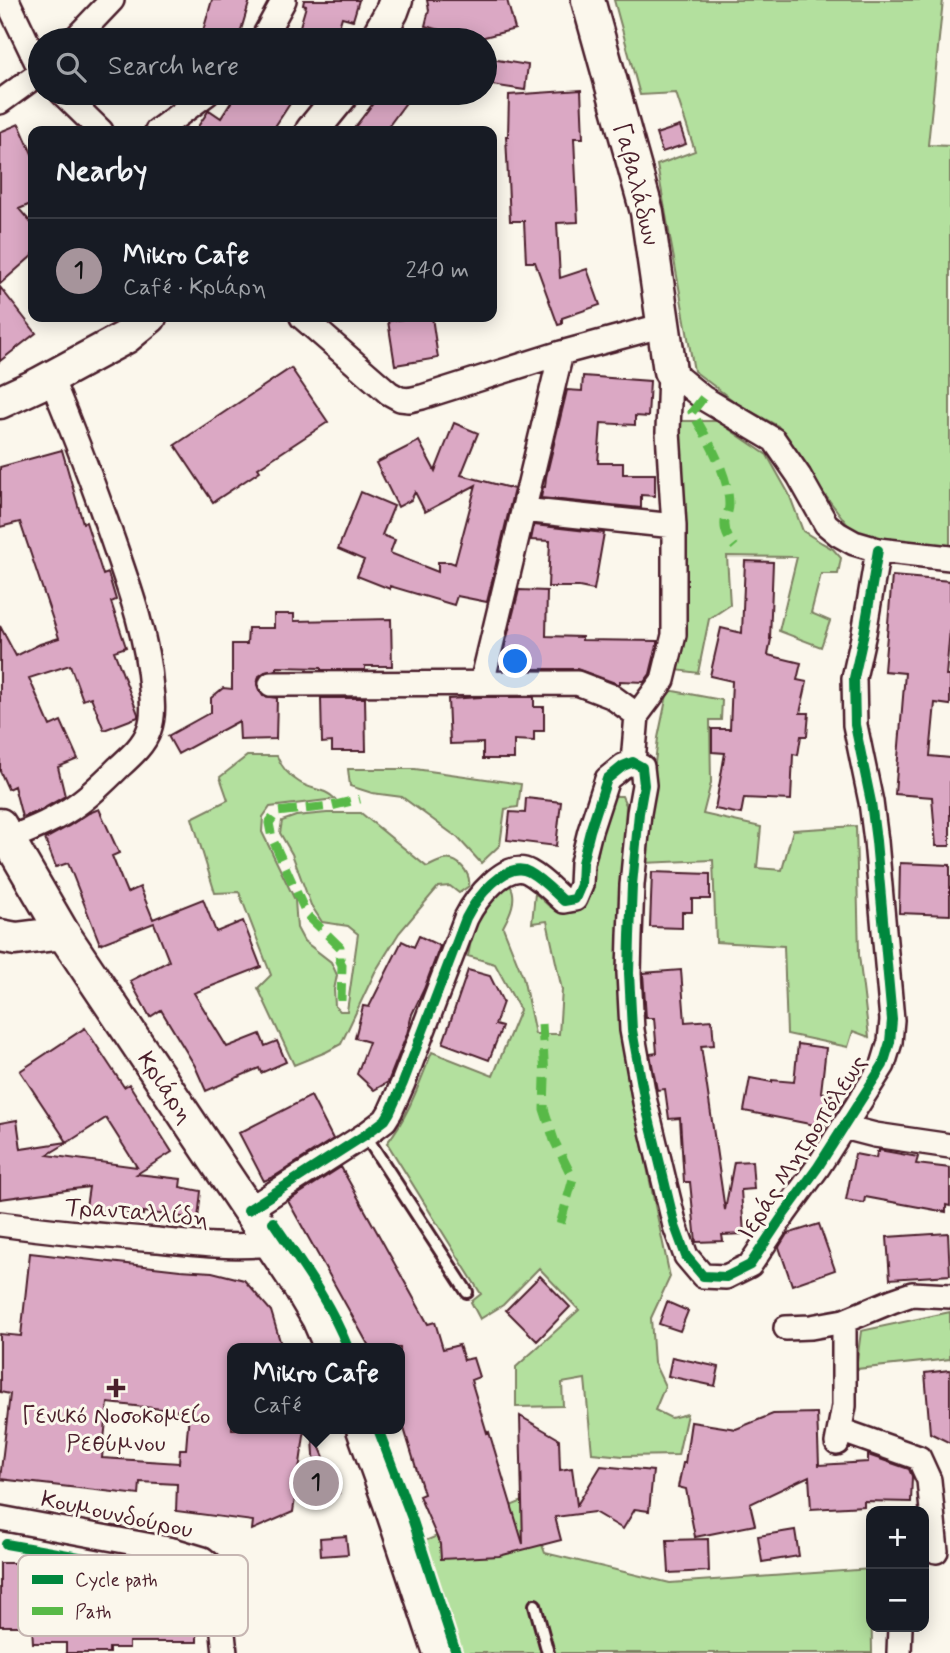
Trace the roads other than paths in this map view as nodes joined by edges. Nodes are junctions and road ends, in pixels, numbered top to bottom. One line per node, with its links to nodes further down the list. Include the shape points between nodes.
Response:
1 (7, 0): 9 (street)
2 (112, 0): 6 (street)
3 (284, 0): 7 (street)
4 (396, 0): 8 (street)
5 (588, 0): 20 (street, Γαβαλάδων, via 647,212)
6 (85, 28)
7 (268, 28)
8 (383, 28)
9 (28, 45)
10 (28, 80): 11 (street)
11 (0, 102)
12 (75, 105): 15 (street)
13 (192, 105): 16 (street)
14 (333, 105): 17 (street)
15 (97, 126)
16 (164, 126)
17 (316, 126)
18 (144, 322): 23 (street, via 126,337)
19 (308, 322): 21 (street, via 400,399 422,397)
20 (664, 325): 21 (street); 22 (street, Γαβαλάδων)
21 (561, 354): 25 (street)
22 (670, 370): 26 (street, via 668,432); 27 (street, via 703,398 774,440 826,524 854,542)
23 (51, 378): 24 (street); 33 (street, via 127,581 148,660 152,716 145,739 94,791 35,828)
24 (0, 402)
25 (523, 510): 26 (street); 29 (street)
26 (674, 526): 31 (street, via 674,635 663,680)
27 (878, 550): 28 (street); 36 (street, Ιεράς Μητροπόλεως, via 854,678 855,725 876,841 892,1020 883,1065)
28 (950, 558)
29 (482, 683): 30 (street); 31 (street, via 577,683 611,696)
30 (271, 684)
31 (636, 715): 32 (street)
32 (633, 762): 36 (street, Ιεράς Μητροπόλεως, via 642,767 644,785 632,885 632,1030 675,1226 686,1256 703,1276 726,1277 750,1265); 37 (street, via 607,779 575,899 564,901 527,870 512,870 472,905 390,1112)
33 (4, 832): 34 (street, Κριάρη)
34 (63, 933): 35 (street, via 16,939); 39 (street, Κριάρη)
35 (0, 936)
36 (844, 1127): 38 (street)
37 (365, 1135): 39 (street); 42 (lane)
38 (950, 1146)
39 (248, 1210): 41 (street, Κριάρη)
40 (0, 1224): 41 (street, Τρανταλλίδη, via 221,1246)
41 (271, 1244): 46 (street, Κριάρη)
42 (467, 1292)
43 (950, 1296): 44 (street, via 912,1294)
44 (844, 1321): 45 (street); 49 (street, via 844,1406 838,1437 919,1458 929,1480)
45 (786, 1328)
46 (329, 1343)
47 (365, 1434): 53 (street)
48 (0, 1518): 50 (street, Κουμουνδούρου)
49 (937, 1551)
50 (190, 1555)
51 (535, 1605): 54 (lane)
52 (900, 1632): 55 (street)
53 (440, 1653)
54 (548, 1653)
55 (899, 1653)

